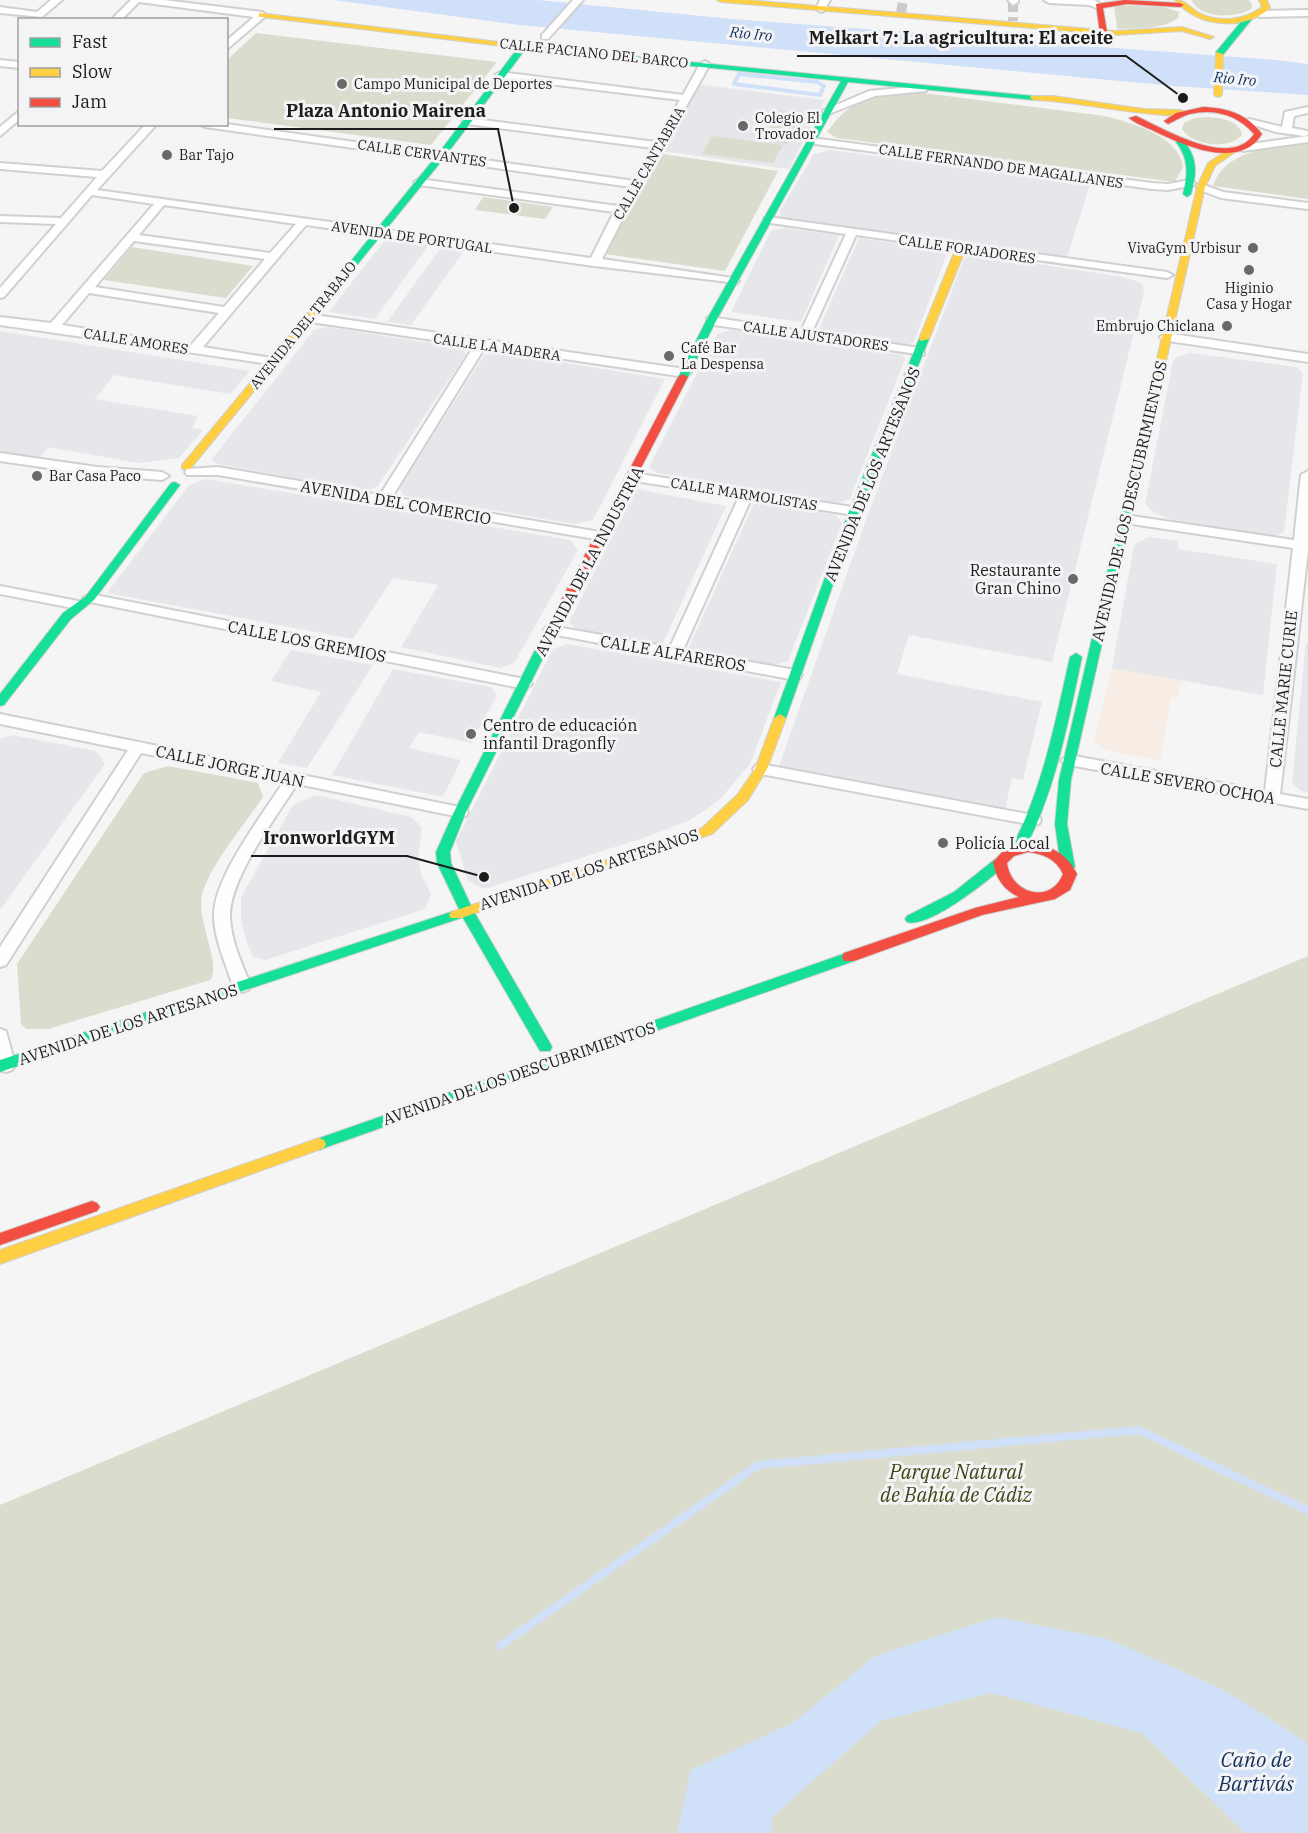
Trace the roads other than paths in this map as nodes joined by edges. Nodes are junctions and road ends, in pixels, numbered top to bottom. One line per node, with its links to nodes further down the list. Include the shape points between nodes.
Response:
1 (57, 0): 11 (street, via 39,15)
2 (136, 0): 14 (street)
3 (141, 0): 13 (street, CALLE PACIANO DEL BARCO)
4 (578, 0): 16 (street)
5 (721, 0): 8 (street)
6 (1049, 0): 7 (street)
7 (1100, 2): 9 (street); 15 (street)
8 (823, 4): 15 (street)
9 (1185, 7): 10 (street, via 1222,20); 15 (street, via 1183,20 1174,24); 17 (street)
10 (1259, 9): 12 (street); 20 (street)
11 (1, 11)
12 (1308, 12)
13 (262, 15): 18 (street); 19 (street, CALLE PACIANO DEL BARCO)
14 (117, 18)
15 (1103, 32): 17 (street, via 1182,29)
16 (544, 37)
17 (1210, 37): 20 (street)
18 (228, 45)
19 (523, 46): 22 (street, CALLE PACIANO DEL BARCO); 24 (street, AVENIDA DEL TRABAJO)
20 (1220, 54): 27 (street)
21 (0, 63): 23 (street)
22 (705, 64): 25 (street, CALLE PACIANO DEL BARCO); 28 (street, CALLE CANTABRIA)
23 (18, 65)
24 (500, 75): 28 (street); 36 (street, AVENIDA DEL TRABAJO)
25 (846, 79): 26 (street, CALLE PACIANO DEL BARCO); 32 (street, AVENIDA DE LA INDUSTRIA)
26 (936, 89): 29 (street, CALLE PACIANO DEL BARCO); 32 (street, via 873,93)
27 (1218, 95): 30 (street); 35 (street)
28 (686, 98): 45 (street, CALLE CANTABRIA)
29 (1049, 99): 33 (street, CALLE PACIANO DEL BARCO, via 1080,100 1155,114); 42 (street, CALLE PACIANO DEL BARCO, via 1122,115)
30 (1198, 110): 33 (street, CALLE PACIANO DEL BARCO); 35 (street, via 1226,112)
31 (1308, 110): 39 (street, via 1289,114)
32 (827, 111): 44 (street, AVENIDA DE LA INDUSTRIA)
33 (1181, 113): 42 (street, via 1167,122 1167,130)
34 (18, 115): 40 (street)
35 (1245, 120): 39 (street); 46 (street, via 1258,134 1254,142)
36 (467, 121): 45 (street); 47 (street, AVENIDA DEL TRABAJO)
37 (150, 126): 49 (street)
38 (220, 126): 47 (street, CALLE CERVANTES)
39 (1287, 130): 41 (street)
40 (0, 133)
41 (1308, 133)
42 (1175, 139): 46 (street, CALLE PACIANO DEL BARCO, via 1207,150); 52 (street, AVENIDA DE LOS DESCUBRIMIENTOS, via 1190,151 1194,160)
43 (1308, 139): 46 (street)
44 (812, 141): 52 (street, CALLE FERNANDO DE MAGALLANES, via 1152,186); 58 (street, AVENIDA DE LA INDUSTRIA)
45 (660, 146): 51 (street, CALLE CANTABRIA)
46 (1239, 149): 52 (street, AVENIDA DE LOS DESCUBRIMIENTOS, via 1211,165)
47 (441, 156): 50 (street, AVENIDA DEL TRABAJO); 51 (street, CALLE CERVANTES)
48 (0, 166): 49 (street)
49 (105, 174): 53 (street)
50 (419, 182): 56 (street); 61 (street, AVENIDA DEL TRABAJO)
51 (638, 185): 56 (street, CALLE CANTABRIA)
52 (1195, 185): 55 (street, CALLE FERNANDO DE MAGALLANES, via 1221,195); 67 (street, AVENIDA DE LOS DESCUBRIMIENTOS); 78 (street, AVENIDA DE LOS DESCUBRIMIENTOS)
53 (91, 192): 54 (street, AVENIDA DE PORTUGAL); 59 (street)
54 (161, 202): 60 (street, AVENIDA DE PORTUGAL); 63 (street)
55 (1308, 206)
56 (621, 210): 66 (street, CALLE CANTABRIA)
57 (0, 219): 59 (street)
58 (768, 220): 62 (street, CALLE FORJADORES); 68 (street, AVENIDA DE LA INDUSTRIA)
59 (66, 221): 70 (street)
60 (303, 222): 61 (street, AVENIDA DE PORTUGAL); 65 (street)
61 (378, 232): 66 (street, AVENIDA DE PORTUGAL); 72 (street, AVENIDA DEL TRABAJO)
62 (852, 232): 64 (street, CALLE FORJADORES); 77 (street)
63 (131, 237): 65 (street); 69 (street)
64 (961, 248): 67 (street, CALLE FORJADORES); 81 (street, AVENIDA DE LOS ARTESANOS)
65 (273, 257): 71 (street)
66 (594, 262): 68 (street, AVENIDA DE PORTUGAL)
67 (1167, 275): 75 (street, AVENIDA DE LOS DESCUBRIMIENTOS)
68 (733, 280): 74 (street, AVENIDA DE LA INDUSTRIA)
69 (86, 289): 71 (street); 76 (street)
70 (0, 295)
71 (227, 311): 80 (street)
72 (308, 318): 79 (street, CALLE LA MADERA); 83 (street, AVENIDA DEL TRABAJO)
73 (0, 321): 76 (street, CALLE AMORES)
74 (711, 321): 77 (street, CALLE AJUSTADORES); 84 (street, AVENIDA DE LA INDUSTRIA)
75 (1156, 322)
76 (54, 327): 80 (street, CALLE AMORES)
77 (805, 335): 81 (street, CALLE AJUSTADORES)
78 (1166, 337): 82 (street); 93 (street, AVENIDA DE LOS DESCUBRIMIENTOS)
79 (481, 345): 84 (street, CALLE LA MADERA); 91 (street)
80 (194, 350): 83 (street, CALLE AMORES)
81 (920, 352): 92 (street, AVENIDA DE LOS ARTESANOS)
82 (1308, 358)
83 (272, 362): 86 (street, AVENIDA DEL TRABAJO)
84 (685, 373): 88 (street, AVENIDA DE LA INDUSTRIA)
85 (0, 457): 89 (street)
86 (189, 470): 89 (street, via 170,470); 91 (street, AVENIDA DEL COMERCIO, via 218,471)
87 (1308, 475): 95 (street, CALLE MARIE CURIE)
88 (633, 477): 90 (street, CALLE MARMOLISTAS); 94 (street, AVENIDA DE LA INDUSTRIA)
89 (168, 486): 97 (street)
90 (747, 494): 92 (street, CALLE MARMOLISTAS); 100 (street)
91 (383, 500): 94 (street, AVENIDA DEL COMERCIO)
92 (854, 511): 101 (street, AVENIDA DE LOS ARTESANOS)
93 (1125, 519): 95 (street); 107 (street, AVENIDA DE LOS DESCUBRIMIENTOS)
94 (601, 536): 98 (street, AVENIDA DE LA INDUSTRIA)
95 (1304, 546): 110 (street, CALLE MARIE CURIE)
96 (0, 590): 97 (street, CALLE LOS GREMIOS)
97 (84, 601): 102 (street); 103 (street, CALLE LOS GREMIOS)
98 (551, 630): 100 (street, CALLE ALFAREROS); 103 (street, AVENIDA DE LA INDUSTRIA)
99 (1079, 644): 113 (street, AVENIDA DE LOS DESCUBRIMIENTOS)
100 (675, 652): 101 (street, CALLE ALFAREROS)
101 (795, 675): 108 (street, AVENIDA DE LOS ARTESANOS)
102 (7, 682): 104 (street)
103 (525, 684): 112 (street, AVENIDA DE LA INDUSTRIA)
104 (0, 702)
105 (0, 719): 106 (street, CALLE JORGE JUAN)
106 (137, 747): 109 (street, CALLE JORGE JUAN); 120 (street)
107 (1069, 760): 110 (street, CALLE SEVERO OCHOA); 116 (street, AVENIDA DE LOS DESCUBRIMIENTOS, via 1061,811 1062,847)
108 (761, 769): 113 (street); 118 (street, AVENIDA DE LOS ARTESANOS, via 742,797 707,831)
109 (293, 779): 112 (street, CALLE JORGE JUAN); 121 (street, via 232,879 224,901 225,935)
110 (1272, 798): 111 (street, CALLE SEVERO OCHOA)
111 (1308, 804)
112 (460, 812): 118 (street, AVENIDA DE LA INDUSTRIA, via 443,852)
113 (1034, 820): 114 (street, AVENIDA DE LOS DESCUBRIMIENTOS)
114 (1018, 849): 115 (street); 116 (street, via 1048,850)
115 (999, 863): 117 (street, via 1000,877 1011,890); 119 (street, via 985,880 964,894)
116 (1068, 867): 117 (street, via 1069,881 1065,887)
117 (1041, 897): 127 (street, AVENIDA DE LOS DESCUBRIMIENTOS, via 935,926)
118 (465, 910): 121 (street, AVENIDA DE LOS ARTESANOS); 123 (street, AVENIDA DE LA INDUSTRIA)
119 (894, 926)
120 (0, 961)
121 (242, 986): 124 (street, AVENIDA DE LOS ARTESANOS)
122 (0, 1036): 124 (street)
123 (545, 1047)
124 (3, 1066)
125 (102, 1203): 126 (street)
126 (0, 1239)
127 (0, 1257)

